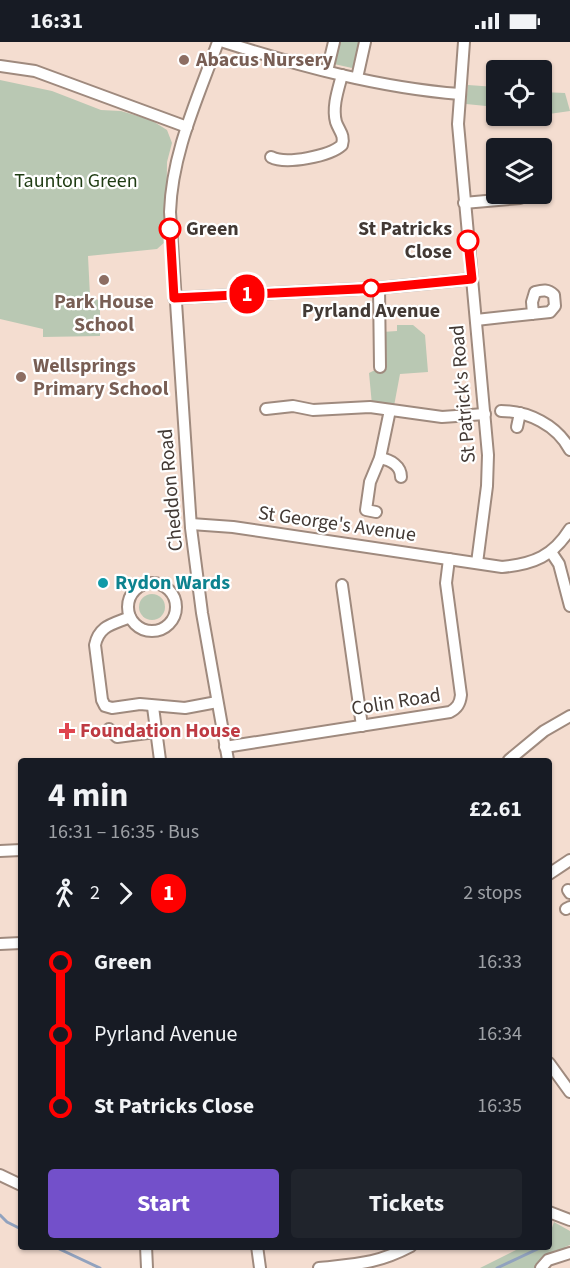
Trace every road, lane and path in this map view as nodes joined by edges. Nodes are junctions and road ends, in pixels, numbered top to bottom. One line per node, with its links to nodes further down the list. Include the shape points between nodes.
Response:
1 (218, 42): 11 (street, Cheddon Road)
2 (224, 42): 7 (street)
3 (334, 42): 7 (street)
4 (365, 42): 9 (street)
5 (464, 42): 10 (street, St Patrick's Road)
6 (0, 66): 11 (street, via 35,71)
7 (327, 71): 8 (street)
8 (342, 75): 9 (street); 12 (street, via 335,107 336,122 344,137 342,145 331,153 285,161)
9 (357, 78): 10 (street)
10 (460, 94): 14 (street, St Patrick's Road, via 458,124)
11 (187, 127): 17 (street, Cheddon Road, via 170,192)
12 (271, 157)
13 (486, 202): 14 (street)
14 (465, 203): 15 (street, St Patrick's Road)
15 (472, 279): 16 (street); 19 (street, St Patrick's Road)
16 (379, 288): 17 (street); 20 (street)
17 (174, 298): 31 (street, Cheddon Road)
18 (533, 314): 19 (street)
19 (476, 320): 25 (street, St Patrick's Road)
20 (380, 368)
21 (276, 396): 22 (street, via 271,408 370,407)
22 (390, 411): 25 (street, via 442,417); 28 (street)
23 (501, 411): 24 (street)
24 (520, 413): 26 (street); 27 (street, via 550,428)
25 (485, 414): 35 (street, St Patrick's Road, via 487,486)
26 (517, 427)
27 (570, 450)
28 (380, 458): 29 (street, via 397,466); 30 (street, via 370,482)
29 (401, 477)
30 (371, 511)
31 (191, 524): 34 (street, St George's Avenue); 39 (street, Cheddon Road)
32 (570, 529): 33 (street)
33 (551, 552): 35 (street, St George's Avenue, via 517,565); 37 (street, via 559,564)
34 (449, 559): 35 (street, St George's Avenue); 42 (street, Colin Road, via 446,583 460,703 450,712)
35 (477, 563)
36 (342, 585): 42 (street)
37 (570, 606)
38 (130, 617): 38 (street, via 129,601 138,588 153,583 161,585 176,603 173,618 162,628 147,630); 40 (street, via 106,625 97,637 102,700 108,708 140,704)
39 (217, 702): 40 (street, via 185,708); 45 (street, Cheddon Road)
40 (153, 707): 44 (street)
41 (570, 716): 48 (street)
42 (362, 726): 45 (street, Colin Road)
43 (109, 729): 44 (street, via 117,737)
44 (155, 732): 46 (street)
45 (225, 747): 47 (street, Cheddon Road)
46 (160, 758)
47 (228, 758)
48 (511, 758)
49 (18, 850): 50 (street)
50 (0, 851)
51 (570, 860): 52 (street)
52 (552, 872)
53 (18, 943): 54 (street)
54 (0, 944)
55 (552, 1067): 56 (street)
56 (570, 1092)
57 (0, 1175): 58 (street)
58 (18, 1184)
59 (552, 1213): 60 (street)
60 (569, 1217)
61 (146, 1250): 65 (street)
62 (258, 1250): 66 (street)
63 (395, 1250): 67 (street, via 373,1262)
64 (570, 1253): 68 (street, via 549,1260)
65 (147, 1268)
66 (260, 1268)
67 (319, 1268)
68 (541, 1268)

